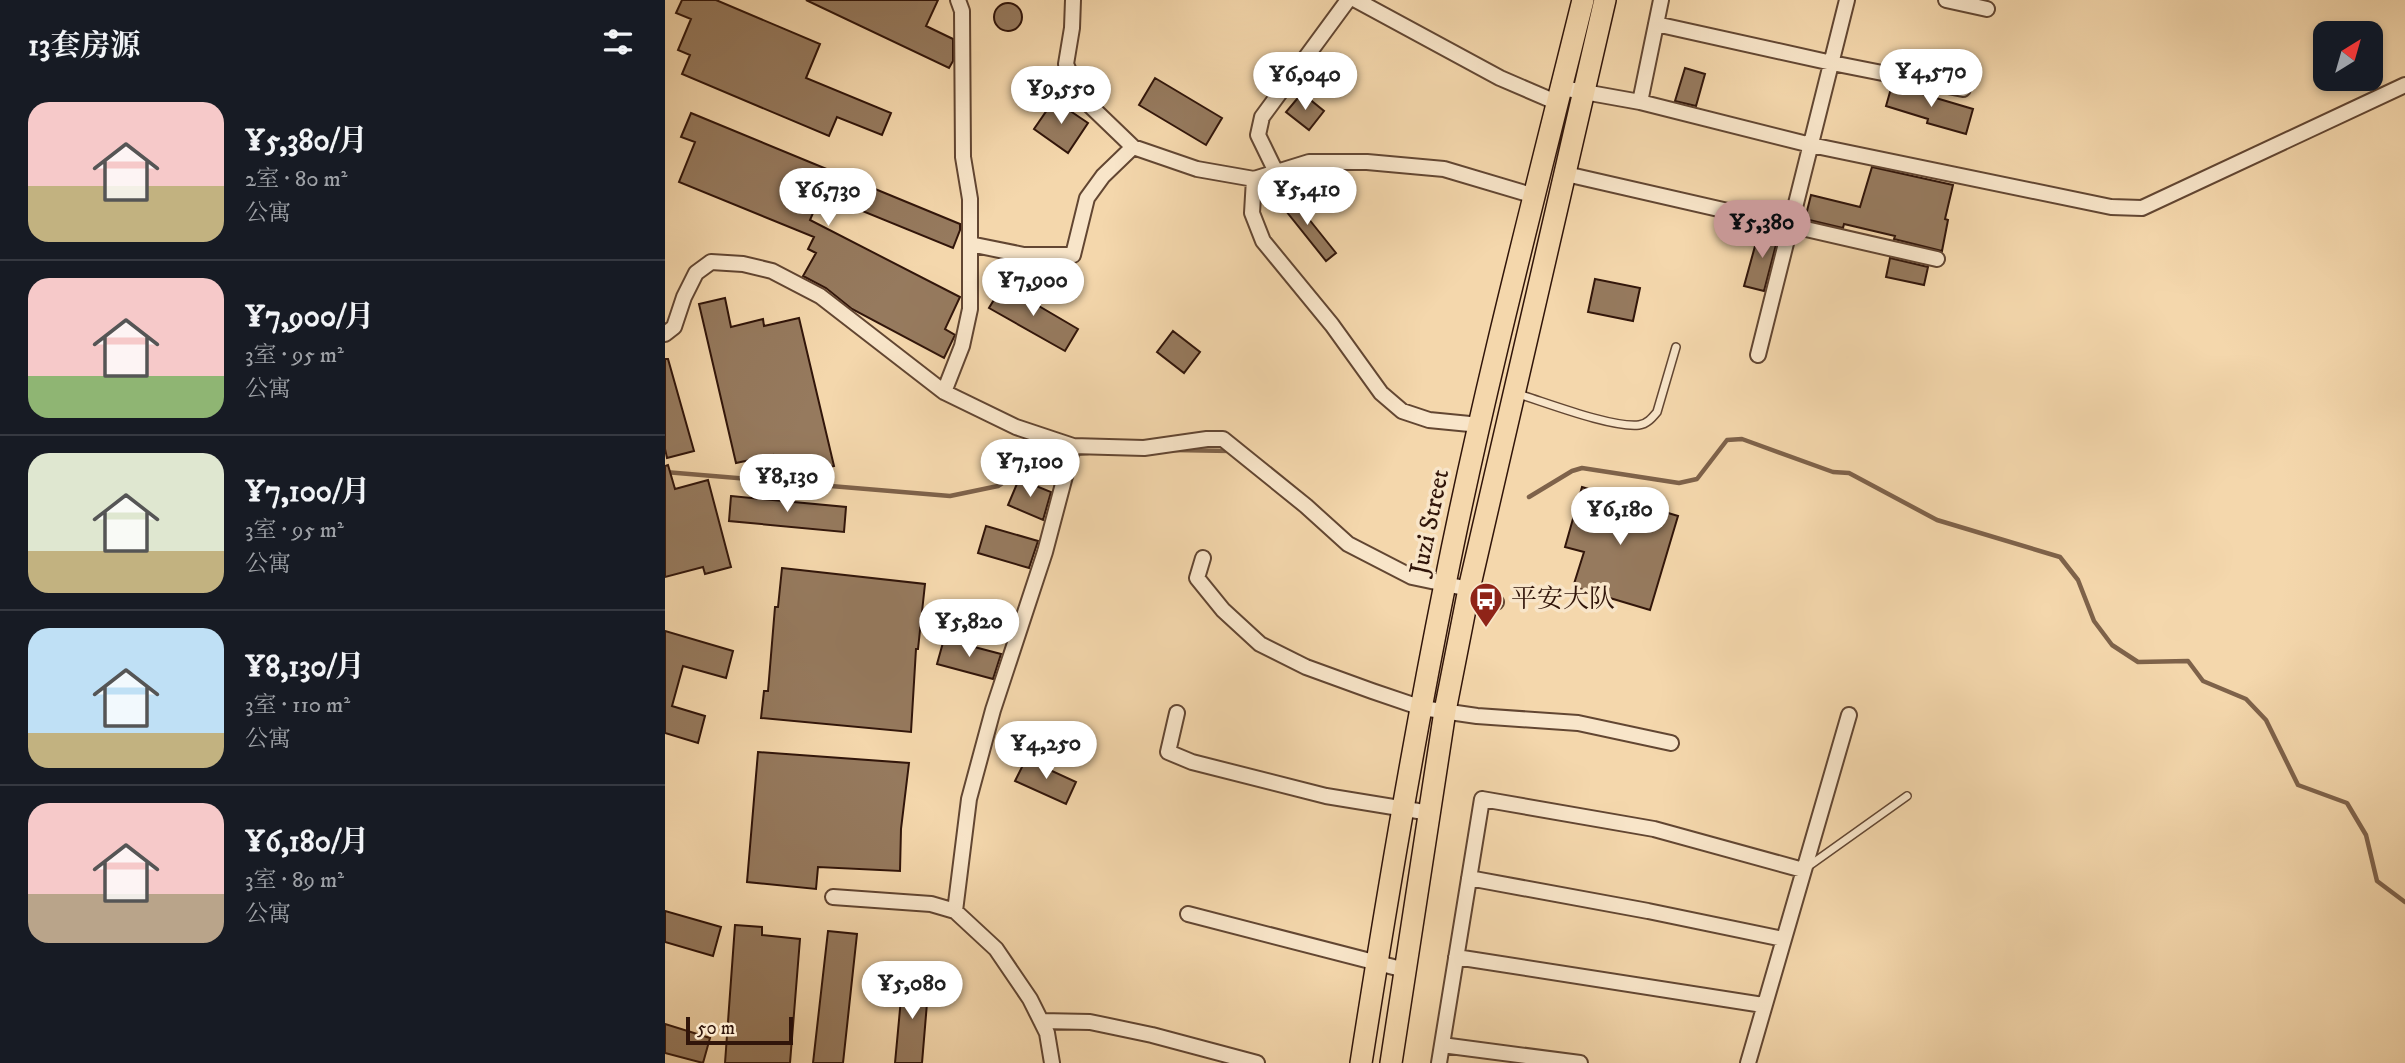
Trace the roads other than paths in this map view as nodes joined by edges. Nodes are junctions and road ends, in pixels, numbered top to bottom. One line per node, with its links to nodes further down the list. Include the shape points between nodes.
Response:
1 (958, 0): 24 (street)
2 (1073, 0): 18 (street, via 1066,64 1080,96)
3 (1348, 0): 19 (street, via 1262,117 1258,135)
4 (1356, 0): 15 (street, via 1500,78)
5 (1583, 0): 15 (main road, Juzi Street)
6 (1605, 0): 15 (main road, Juzi Street)
7 (1661, 0): 11 (street)
8 (1847, 0): 12 (street)
9 (1946, 0): 10 (street)
10 (1987, 9)
11 (1657, 24): 12 (street); 16 (street)
12 (1832, 63): 14 (street); 17 (street)
13 (2405, 85): 17 (street, via 2142,208 2111,207)
14 (1963, 89)
15 (1567, 94): 16 (street); 20 (main road, Juzi Street); 22 (main road, Juzi Street)
16 (1640, 102): 17 (street)
17 (1811, 145): 23 (street)
18 (1133, 148): 21 (street, via 1197,169); 24 (street, via 1087,198 1073,255 1024,255)
19 (1276, 172): 21 (street); 22 (street, via 1309,162 1367,162 1444,170)
20 (1566, 174): 23 (street); 30 (main road, Juzi Street)
21 (1254, 179): 31 (street, via 1252,213 1263,241 1381,394 1402,411 1429,420)
22 (1535, 196): 31 (main road, Juzi Street)
23 (1790, 226): 25 (street); 28 (street)
24 (970, 244): 29 (street, via 970,309)
25 (1937, 259)
26 (665, 334): 29 (street, via 674,327 696,273 711,262 743,264 772,271 820,296)
27 (1676, 347): 30 (lane, via 1657,412 1640,425 1611,422)
28 (1758, 355)
29 (944, 392): 32 (street)
30 (1515, 392): 35 (main road, Juzi Street)
31 (1480, 425): 34 (main road, Juzi Street)
32 (1072, 453): 34 (street, via 1223,439 1348,544 1412,577); 48 (street, via 969,799)
33 (1203, 558): 37 (street, via 1197,578 1260,644 1306,667)
34 (1445, 584): 35 (street); 37 (main road, Juzi Street)
35 (1469, 589): 36 (street); 38 (main road, Juzi Street)
36 (1496, 602)
37 (1422, 708): 38 (street); 43 (main road, Juzi Street)
38 (1445, 711): 41 (street, via 1578,723); 44 (main road, Juzi Street)
39 (1177, 713): 43 (street, via 1168,752 1326,796)
40 (1849, 715): 45 (street)
41 (1671, 743)
42 (1907, 796): 45 (lane)
43 (1404, 810): 44 (street); 52 (main road, Juzi Street)
44 (1430, 813): 53 (main road, Juzi Street)
45 (1803, 870): 46 (street, via 1654,829 1482,799); 50 (street)
46 (1469, 878): 50 (street); 51 (street)
47 (833, 897): 48 (street, via 931,904)
48 (955, 911): 55 (street, via 996,948)
49 (1188, 914): 52 (street)
50 (1783, 939): 54 (street)
51 (1456, 957): 54 (street); 56 (street)
52 (1377, 962): 53 (street); 59 (main road, Juzi Street)
53 (1405, 970): 60 (main road, Juzi Street)
54 (1763, 1005): 63 (street)
55 (1041, 1021): 57 (street); 58 (street, via 1090,1022)
56 (1442, 1045): 61 (street); 62 (street)
57 (1052, 1063)
58 (1258, 1063)
59 (1361, 1063)
60 (1391, 1063)
61 (1439, 1063)
62 (1580, 1063)
63 (1748, 1063)

